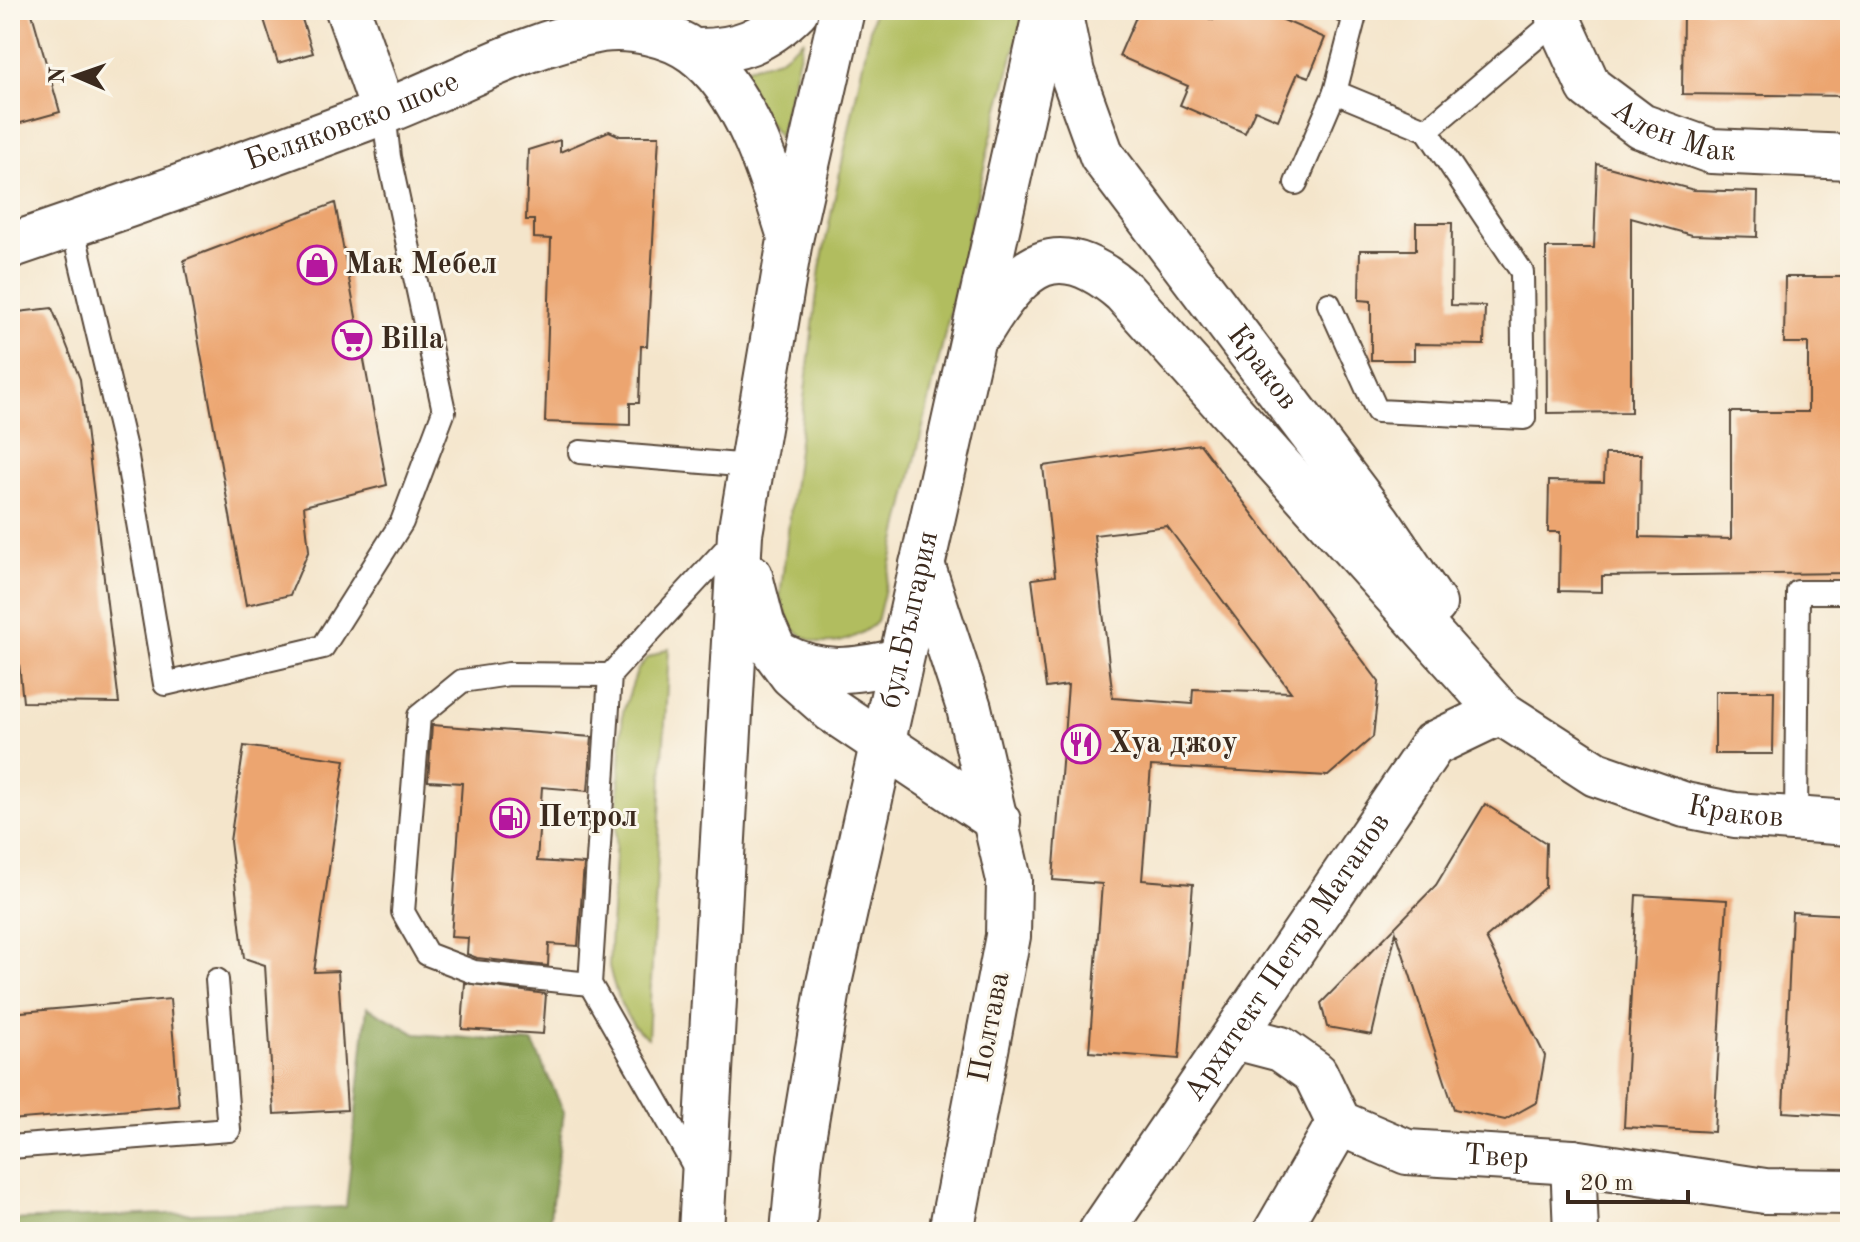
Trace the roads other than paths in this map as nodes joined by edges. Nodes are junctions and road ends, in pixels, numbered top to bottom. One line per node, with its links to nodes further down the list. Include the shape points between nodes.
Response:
1 (348, 10): 10 (main road)
2 (796, 10): 8 (main road, Беляковско шосе, via 750,45 728,52)
3 (842, 10): 15 (main road)
4 (1046, 10): 18 (main road, бул.България)
5 (1059, 10): 27 (main road, Краков, via 1072,73 1102,156 1379,523)
6 (1342, 10): 9 (lane, via 1355,15)
7 (1557, 15): 11 (lane); 12 (main road, Ален Мак, via 1589,87 1641,126 1711,151)
8 (694, 51): 10 (main road, Беляковско шосе, via 631,29 603,30 558,40); 15 (main road, Беляковско шосе, via 720,80 756,139)
9 (1335, 92): 11 (lane); 13 (lane)
10 (384, 112): 14 (main road, Беляковско шосе); 14 (lane, via 444,411 402,522 323,647 165,684 127,457)
11 (1427, 130): 17 (lane, via 1522,272 1524,418 1377,411)
12 (1850, 157)
13 (1296, 183)
14 (72, 225): 16 (main road, Беляковско шосе)
15 (790, 240): 20 (main road)
16 (10, 246)
17 (1329, 304)
18 (968, 351): 22 (main road, бул.България); 27 (main road, Краков, via 1014,281 1030,268 1064,262 1105,275)
19 (580, 452): 20 (lane)
20 (751, 466): 21 (main road)
21 (740, 534): 24 (main road, via 762,623); 26 (lane); 38 (main road)
22 (921, 563): 25 (main road, бул.България); 29 (main road, Полтава, via 969,708)
23 (1850, 592): 30 (lane, via 1798,592)
24 (775, 652): 25 (main road, via 823,671 852,672); 28 (main road, via 832,710)
25 (899, 661): 28 (main road, бул.България)
26 (610, 675): 33 (lane); 33 (lane, via 509,674 462,681 419,716 403,912 427,954 450,963 474,972)
27 (1500, 712): 30 (main road, Краков, via 1596,774 1685,805); 34 (main road, Архитект Петър Матанов, via 1433,744)
28 (882, 740): 29 (main road); 41 (main road, бул.България, via 829,983)
29 (998, 821): 42 (main road, Полтава, via 1009,880 1008,936)
30 (1796, 822): 31 (main road, Краков)
31 (1850, 823)
32 (217, 980): 36 (lane, via 229,1130)
33 (590, 984): 38 (lane)
34 (1235, 1037): 35 (main road, via 1281,1049 1315,1073); 43 (main road, Архитект Петър Матанов)
35 (1339, 1123): 37 (main road, Твер, via 1407,1152); 44 (main road)
36 (10, 1147)
37 (1573, 1162): 39 (main road, Твер, via 1765,1191); 45 (main road)
38 (704, 1185): 40 (main road)
39 (1850, 1192)
40 (701, 1232)
41 (793, 1232)
42 (951, 1232)
43 (1101, 1232)
44 (1276, 1232)
45 (1576, 1232)

